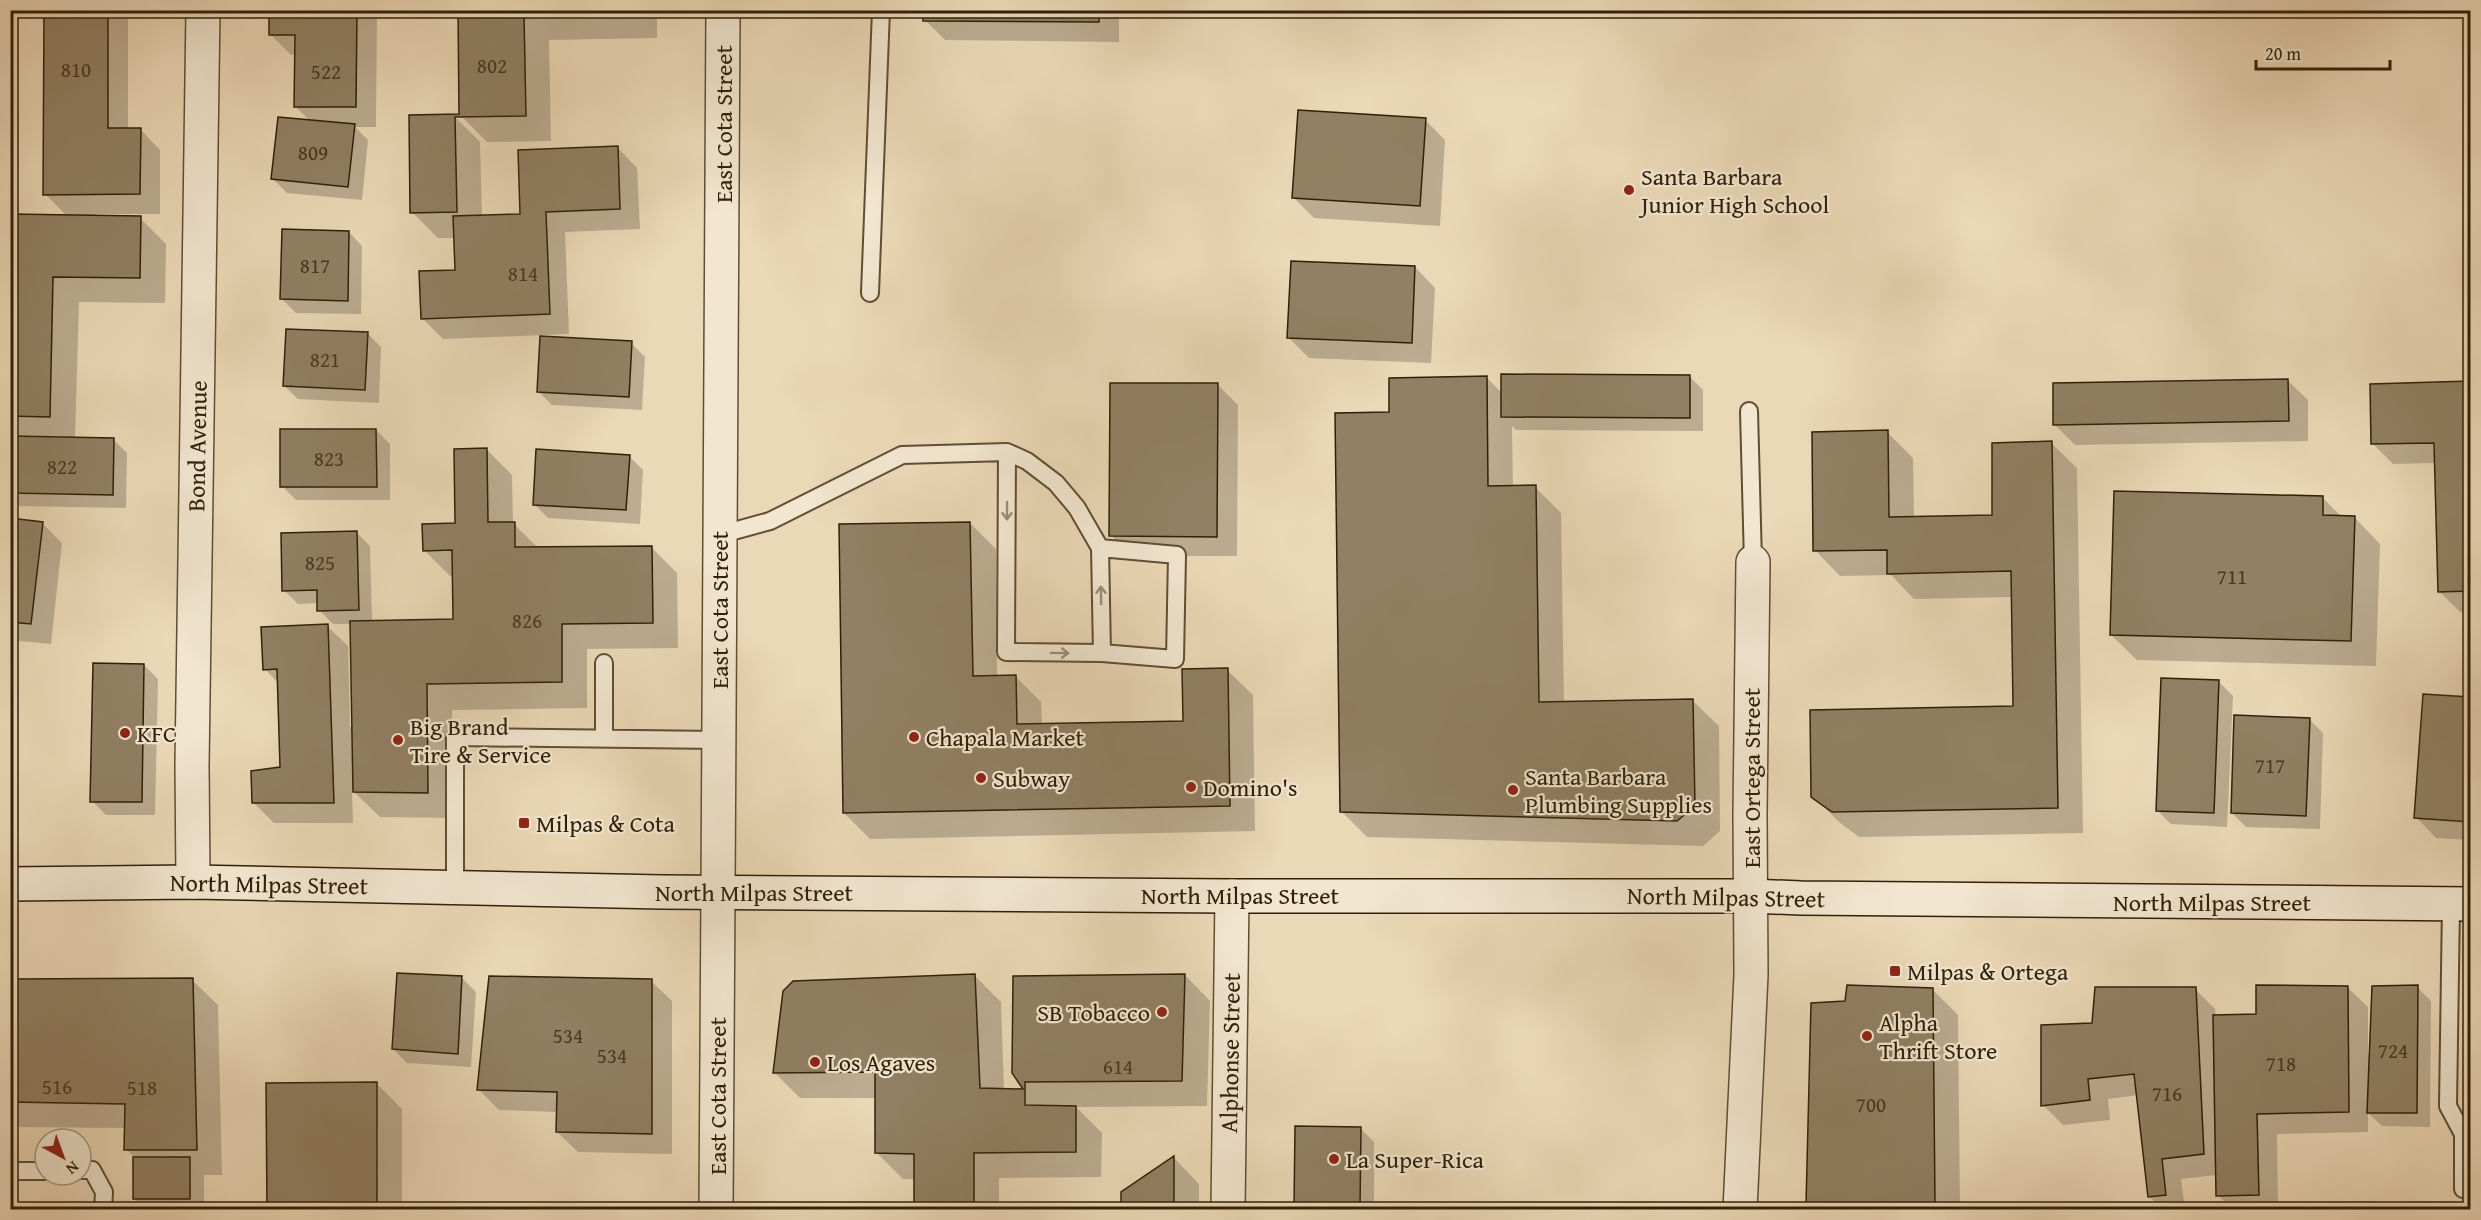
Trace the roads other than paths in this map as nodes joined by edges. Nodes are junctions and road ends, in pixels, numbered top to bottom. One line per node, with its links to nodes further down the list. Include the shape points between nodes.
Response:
1 (203, 10): 14 (street, Bond Avenue)
2 (723, 10): 7 (street, East Cota Street)
3 (881, 10): 4 (lane)
4 (870, 293)
5 (1749, 411): 9 (lane)
6 (1007, 452): 7 (lane, via 902,455 770,521); 8 (lane, via 1027,461 1056,483 1077,508); 10 (lane, one-way to 10, via 1006,652)
7 (719, 535): 13 (street, East Cota Street)
8 (1100, 548): 10 (lane, one-way to 8); 10 (lane, via 1177,555 1175,659)
9 (1753, 562): 19 (street, East Ortega Street)
10 (1102, 653)
11 (603, 663): 12 (lane)
12 (604, 738): 13 (lane); 16 (lane, via 455,737)
13 (719, 740): 17 (street, East Cota Street)
14 (193, 882): 15 (street, North Milpas Street); 16 (street, North Milpas Street)
15 (10, 884)
16 (456, 888): 17 (street, North Milpas Street)
17 (718, 892): 18 (street, North Milpas Street); 26 (street, East Cota Street)
18 (1232, 896): 19 (street, North Milpas Street); 27 (street, Alphonse Street)
19 (1750, 896): 20 (street, North Milpas Street); 28 (street, East Ortega Street, via 1751,975)
20 (2461, 904): 24 (lane, via 2448,1106 2463,1134)
21 (10, 1171): 22 (lane)
22 (33, 1171)
23 (93, 1172): 25 (lane, via 104,1192)
24 (2463, 1189)
25 (103, 1209)
26 (716, 1209)
27 (1228, 1209)
28 (1740, 1209)

